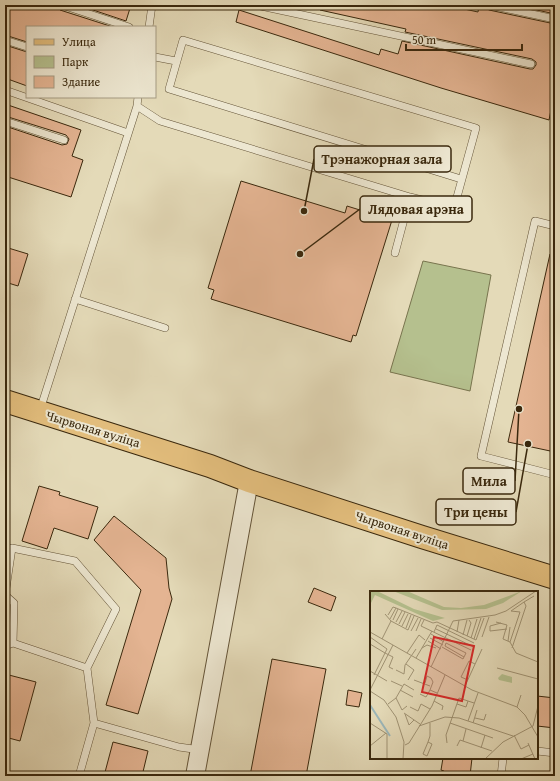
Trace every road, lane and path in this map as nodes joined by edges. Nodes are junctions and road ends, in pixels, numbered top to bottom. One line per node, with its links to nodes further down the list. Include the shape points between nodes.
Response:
1 (62, 5): 6 (lane)
2 (152, 5): 7 (lane)
3 (256, 5): 12 (lane)
4 (490, 5): 5 (lane)
5 (555, 19)
6 (126, 26)
7 (149, 26)
8 (5, 40): 9 (lane)
9 (26, 47)
10 (156, 57): 11 (lane)
11 (176, 61): 21 (lane, via 169,89); 21 (lane, via 183,40 476,128)
12 (531, 64)
13 (5, 90): 14 (lane)
14 (26, 97)
15 (28, 98): 19 (lane)
16 (138, 98): 17 (lane)
17 (137, 106): 19 (lane); 22 (lane, via 160,121)
18 (5, 121): 20 (lane)
19 (128, 133): 25 (lane)
20 (64, 140)
21 (461, 179): 22 (lane, via 454,208)
22 (410, 197): 24 (lane)
23 (555, 226): 29 (lane, via 535,221 481,456)
24 (395, 253)
25 (75, 299): 26 (lane); 28 (lane)
26 (165, 328)
27 (5, 401): 28 (main road, Чырвоная вуліца)
28 (39, 412): 30 (main road, Чырвоная вуліца, via 210,466)
29 (555, 475)
30 (249, 481): 31 (main road, Чырвоная вуліца); 36 (street)
31 (555, 578)
32 (13, 643): 33 (lane); 34 (lane); 34 (lane, via 14,603 5,595 12,548 75,562 116,609)
33 (5, 646)
34 (87, 668): 35 (lane)
35 (94, 723): 36 (lane, via 179,747); 40 (lane)
36 (200, 750): 41 (street)
37 (538, 751): 38 (lane)
38 (555, 753)
39 (503, 759): 42 (lane)
40 (79, 776)
41 (195, 776)
42 (501, 776)

